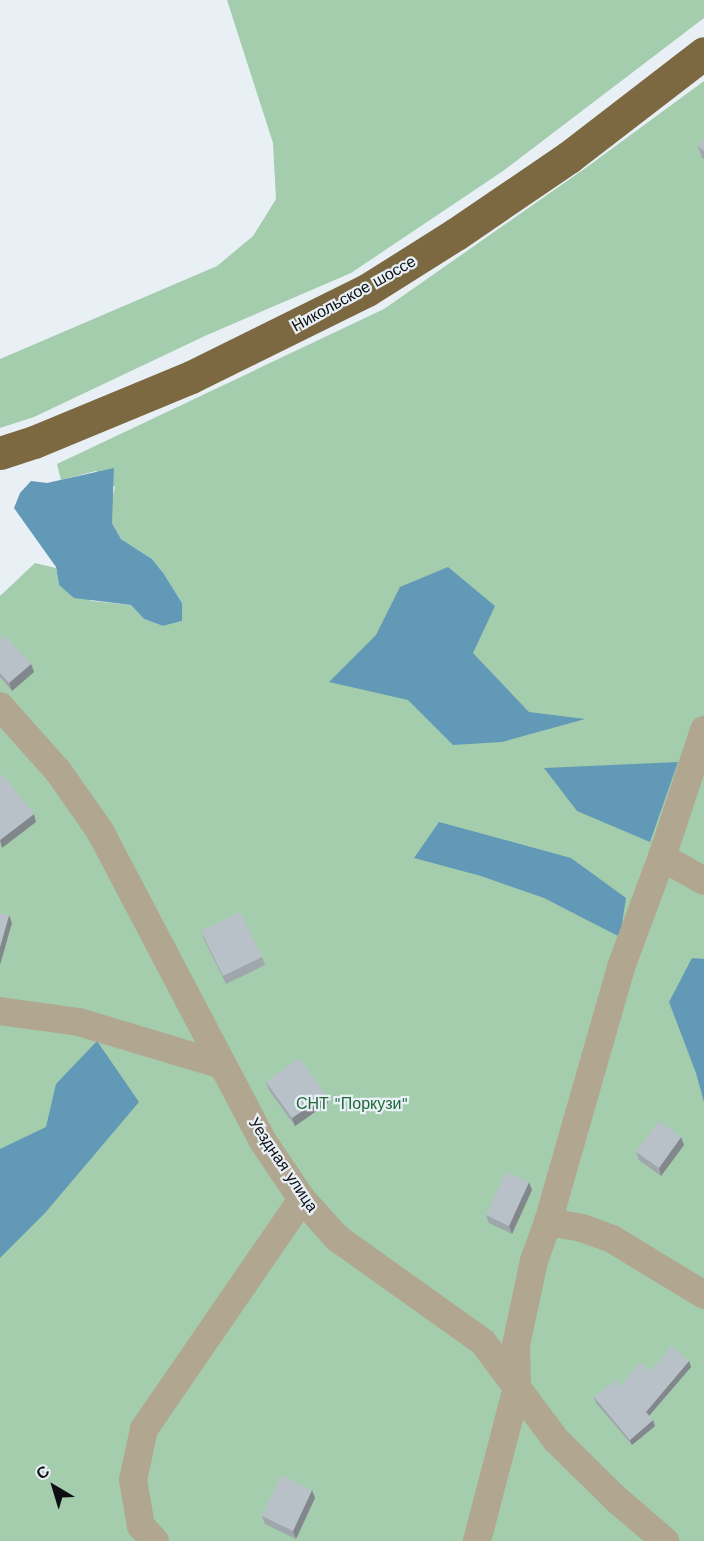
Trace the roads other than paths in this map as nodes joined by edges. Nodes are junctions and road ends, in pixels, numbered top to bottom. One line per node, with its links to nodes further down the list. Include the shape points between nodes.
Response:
1 (704, 53): 2 (main road, Никольское шоссе, via 569,157 367,290 191,378)
2 (0, 453)
3 (0, 706): 8 (street, Уездная улица, via 58,771 100,831)
4 (704, 730): 5 (street)
5 (662, 857): 6 (street); 10 (street, via 621,967)
6 (704, 881)
7 (0, 1011): 8 (street, via 79,1022)
8 (222, 1065): 9 (street, Уездная улица, via 262,1140)
9 (302, 1199): 12 (street, Уездная улица, via 337,1238 483,1342); 13 (street, via 144,1429 133,1480 141,1526)
10 (548, 1222): 11 (street, via 612,1239); 12 (street, via 534,1261 516,1345)
11 (704, 1295)
12 (517, 1387): 14 (street); 15 (street, Уездная улица, via 556,1440)
13 (155, 1541)
14 (477, 1541)
15 (665, 1541)

